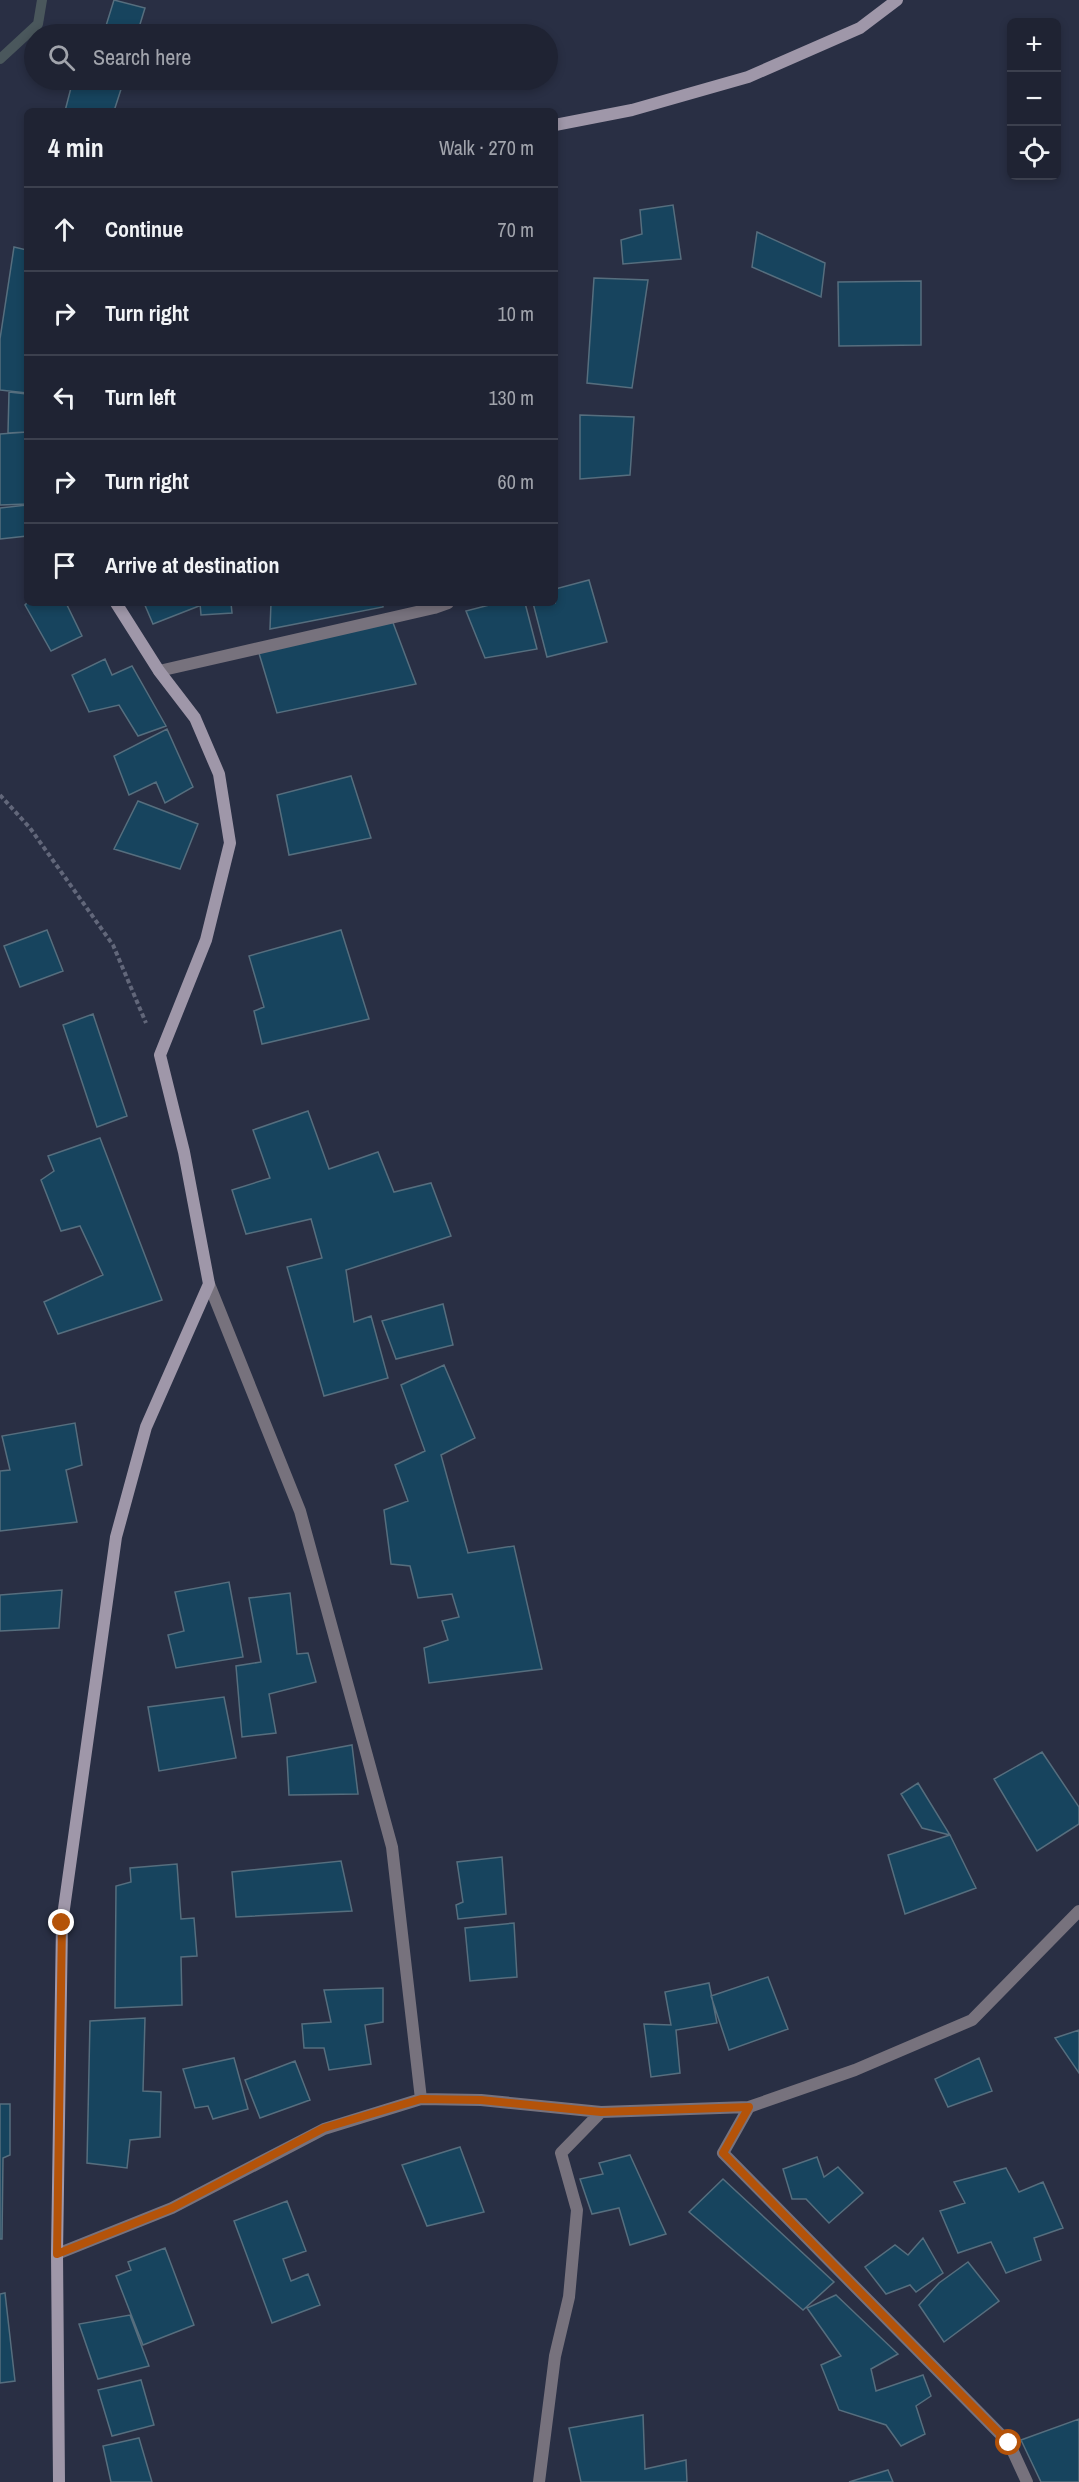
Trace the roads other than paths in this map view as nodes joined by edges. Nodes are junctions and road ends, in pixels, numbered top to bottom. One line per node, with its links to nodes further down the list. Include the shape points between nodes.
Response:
1 (897, 0): 2 (street, via 860,28 748,76 632,110)
2 (558, 124)
3 (118, 606): 5 (street)
4 (439, 606): 5 (street)
5 (159, 671): 6 (street, via 195,718 219,774 230,843 206,940 160,1055 184,1152)
6 (209, 1284): 8 (street, via 300,1511 393,1847); 11 (street, via 146,1427 116,1537 62,1923)
7 (1079, 1911): 9 (street, via 972,2020 855,2070)
8 (421, 2099): 10 (street, via 481,2100); 11 (street, via 324,2128 172,2208)
9 (749, 2107): 10 (street); 14 (street, via 723,2153 1009,2443)
10 (601, 2112): 13 (street, via 561,2153 577,2211 569,2297 555,2356)
11 (57, 2254): 12 (street)
12 (59, 2482)
13 (539, 2482)
14 (1026, 2482)

